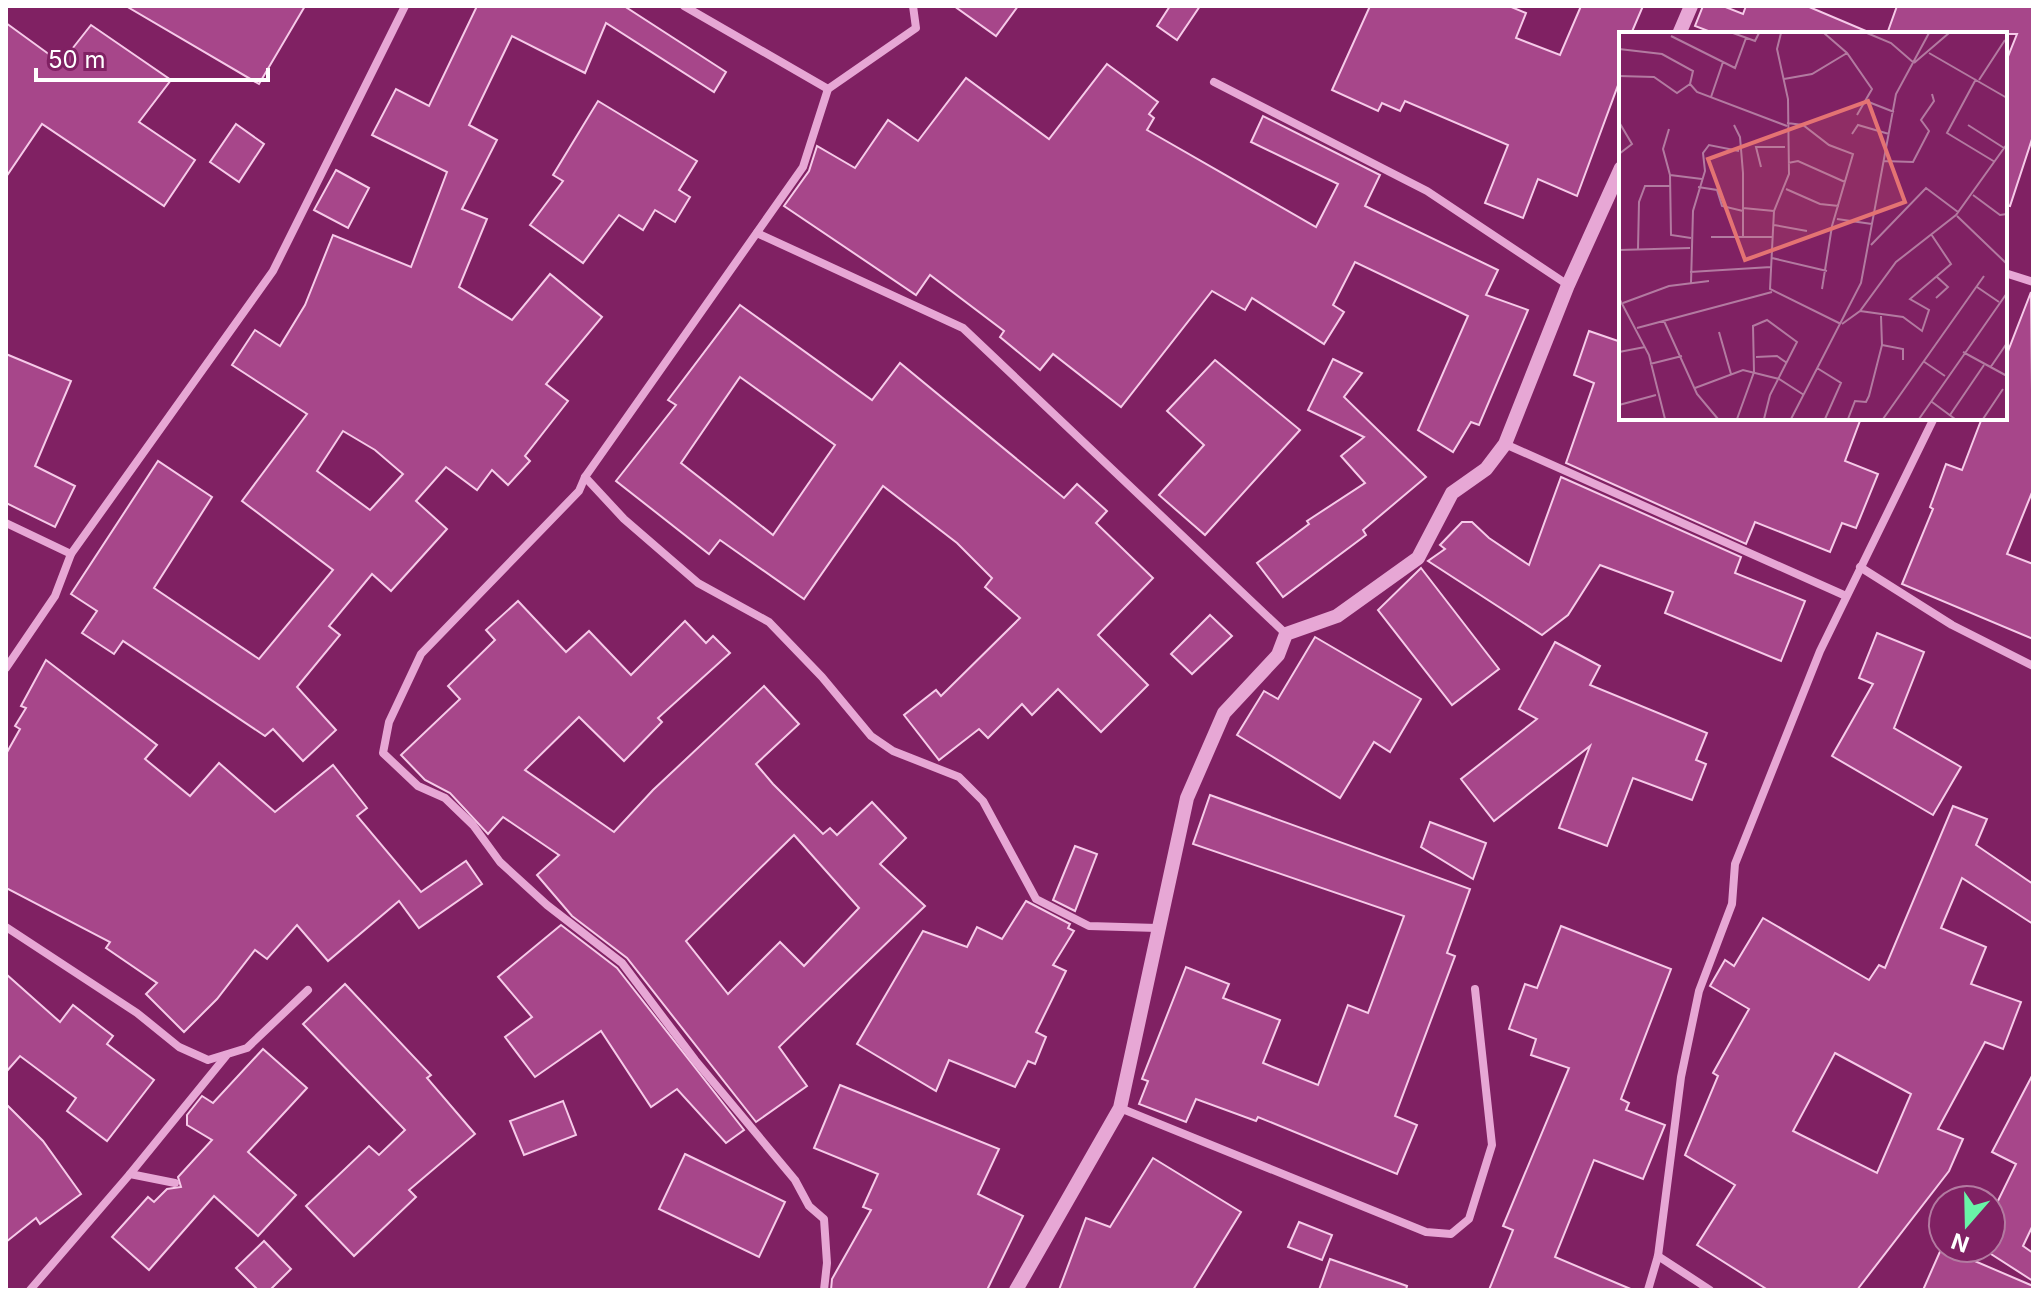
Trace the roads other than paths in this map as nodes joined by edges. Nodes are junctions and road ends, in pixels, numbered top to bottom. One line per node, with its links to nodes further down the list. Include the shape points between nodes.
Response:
1 (405, 6): 17 (street, via 273,271)
2 (684, 6): 7 (street)
3 (913, 6): 7 (street, via 916,28)
4 (1691, 6): 5 (street)
5 (1680, 32)
6 (1214, 82): 12 (street, via 1427,191)
7 (828, 89): 9 (street, via 803,167)
8 (1619, 172): 12 (street)
9 (757, 233): 15 (street); 20 (street, via 963,328)
10 (2007, 274): 11 (street)
11 (2033, 282)
12 (1568, 285): 14 (street)
13 (1933, 420): 18 (street)
14 (1505, 444): 19 (street); 20 (street, via 1486,469 1452,493 1418,558 1337,616)
15 (585, 477): 24 (street, via 698,583 769,622 871,736 893,751 959,777 983,801 1036,899 1089,926); 33 (street, via 579,491 421,654 389,722 383,753 418,786 445,798 500,862 622,963 824,1219)
16 (6, 523): 17 (street)
17 (71, 554): 22 (street, via 55,596)
18 (1860, 567): 19 (street); 21 (street, via 1952,625)
19 (1846, 596): 31 (street, via 1735,864 1732,904 1699,991 1681,1077)
20 (1286, 634): 24 (street, via 1278,655 1224,713 1187,798)
21 (2033, 666)
22 (6, 668)
23 (6, 927): 27 (street, via 179,1047 208,1060)
24 (1157, 928): 28 (street)
25 (1475, 989): 28 (street, via 1492,1145 1469,1219 1451,1234 1426,1232)
26 (308, 990): 27 (street, via 247,1048)
27 (227, 1055): 29 (street)
28 (1120, 1108): 34 (street)
29 (130, 1174): 30 (street); 32 (street)
30 (175, 1183)
31 (1658, 1256): 35 (street); 36 (street)
32 (30, 1290)
33 (824, 1290)
34 (1016, 1290)
35 (1648, 1290)
36 (1710, 1290)

